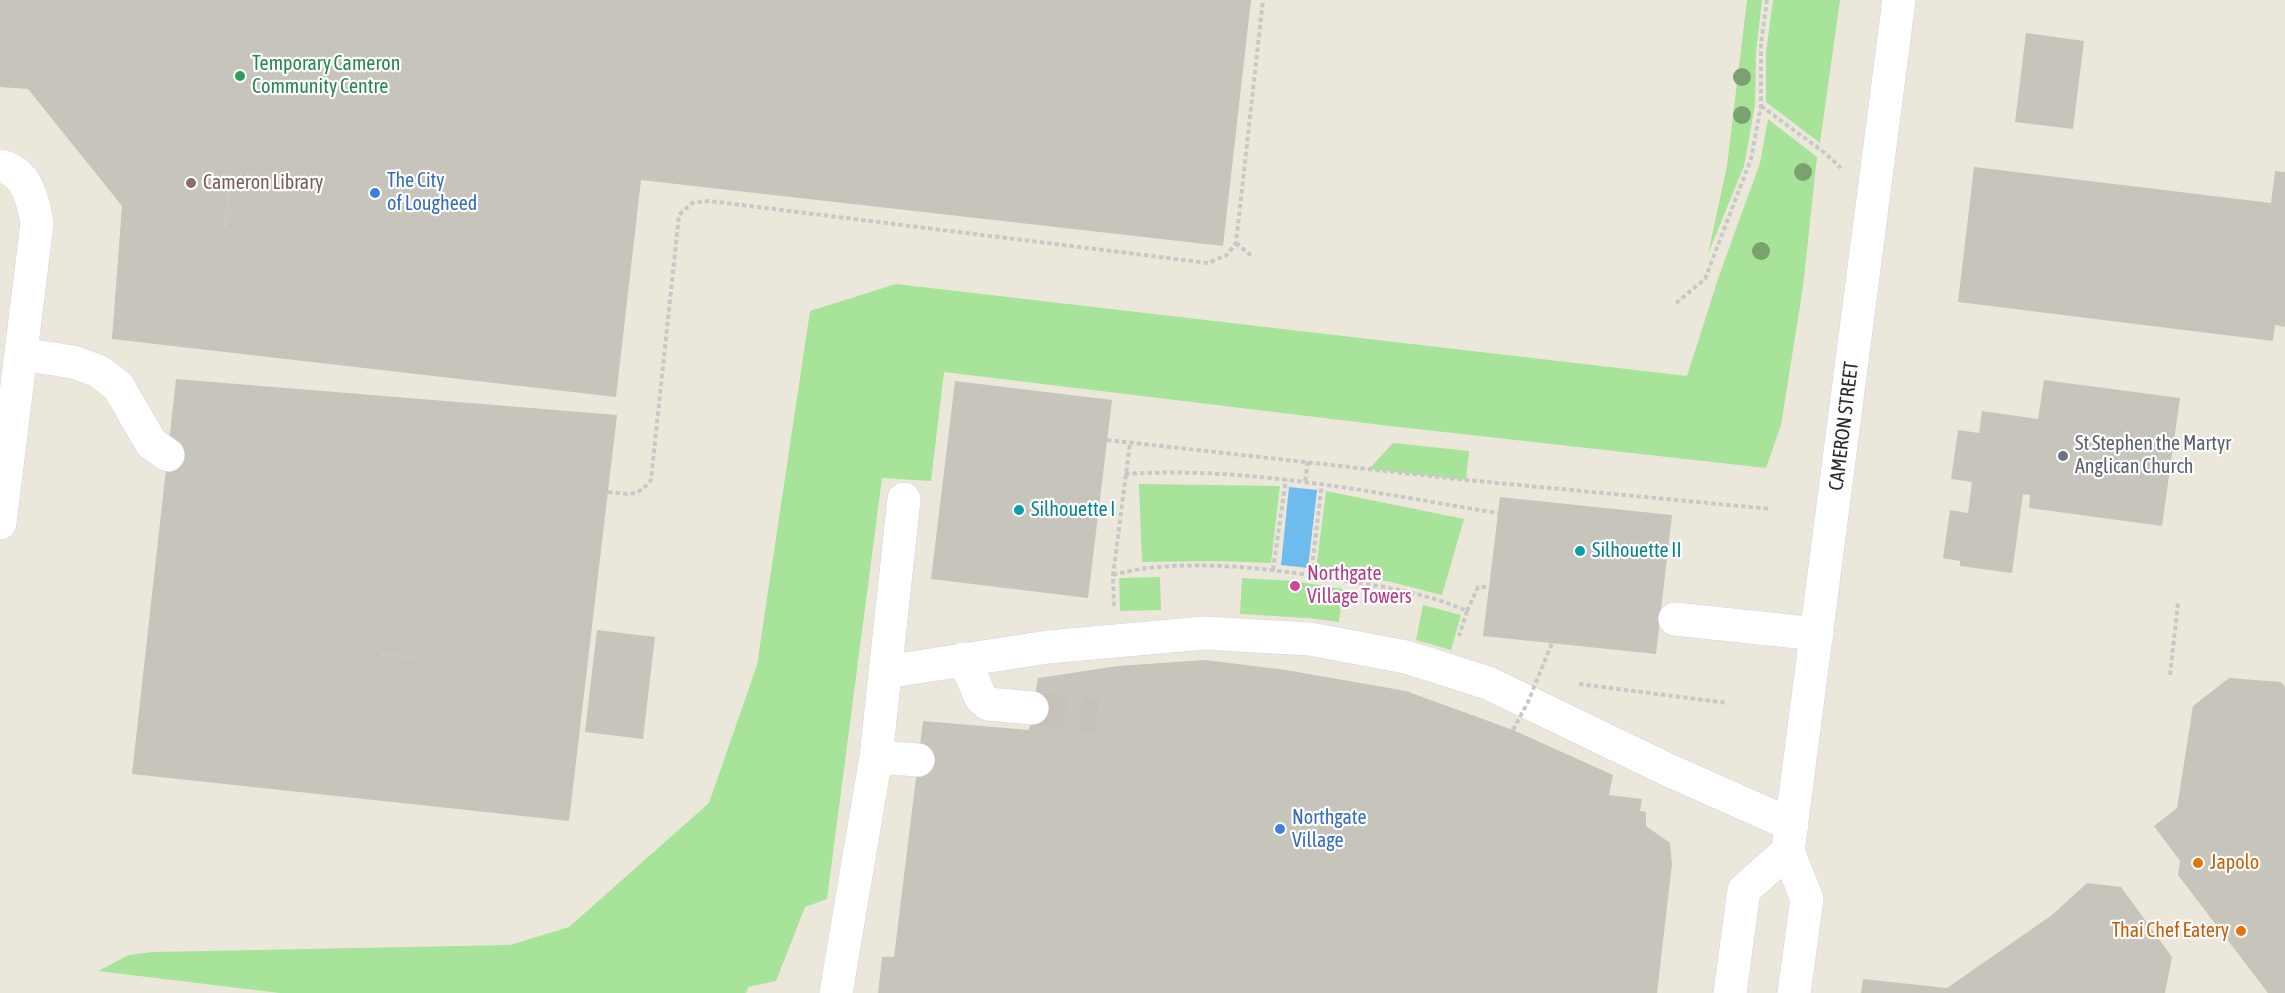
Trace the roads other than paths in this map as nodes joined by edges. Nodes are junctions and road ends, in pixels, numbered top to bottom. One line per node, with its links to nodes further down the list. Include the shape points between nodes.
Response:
1 (1899, 0): 8 (street, CAMERON STREET)
2 (0, 166): 3 (street, via 21,178 33,197 37,223)
3 (21, 354): 4 (street, via 73,362 98,371 118,386 151,443); 6 (street)
4 (168, 455)
5 (904, 499): 10 (street)
6 (0, 523)
7 (1675, 619): 8 (street)
8 (1817, 634): 14 (street, CAMERON STREET)
9 (964, 659): 10 (street); 11 (street, via 981,698 988,704); 14 (street, via 1205,633 1310,639 1406,657 1488,683 1666,769)
10 (885, 672): 12 (street)
11 (1032, 708)
12 (876, 757): 13 (street); 15 (street)
13 (918, 760)
14 (1790, 838): 16 (street, via 1744,890); 17 (street, CAMERON STREET, via 1807,900)
15 (836, 993)
16 (1730, 993)
17 (1794, 993)

